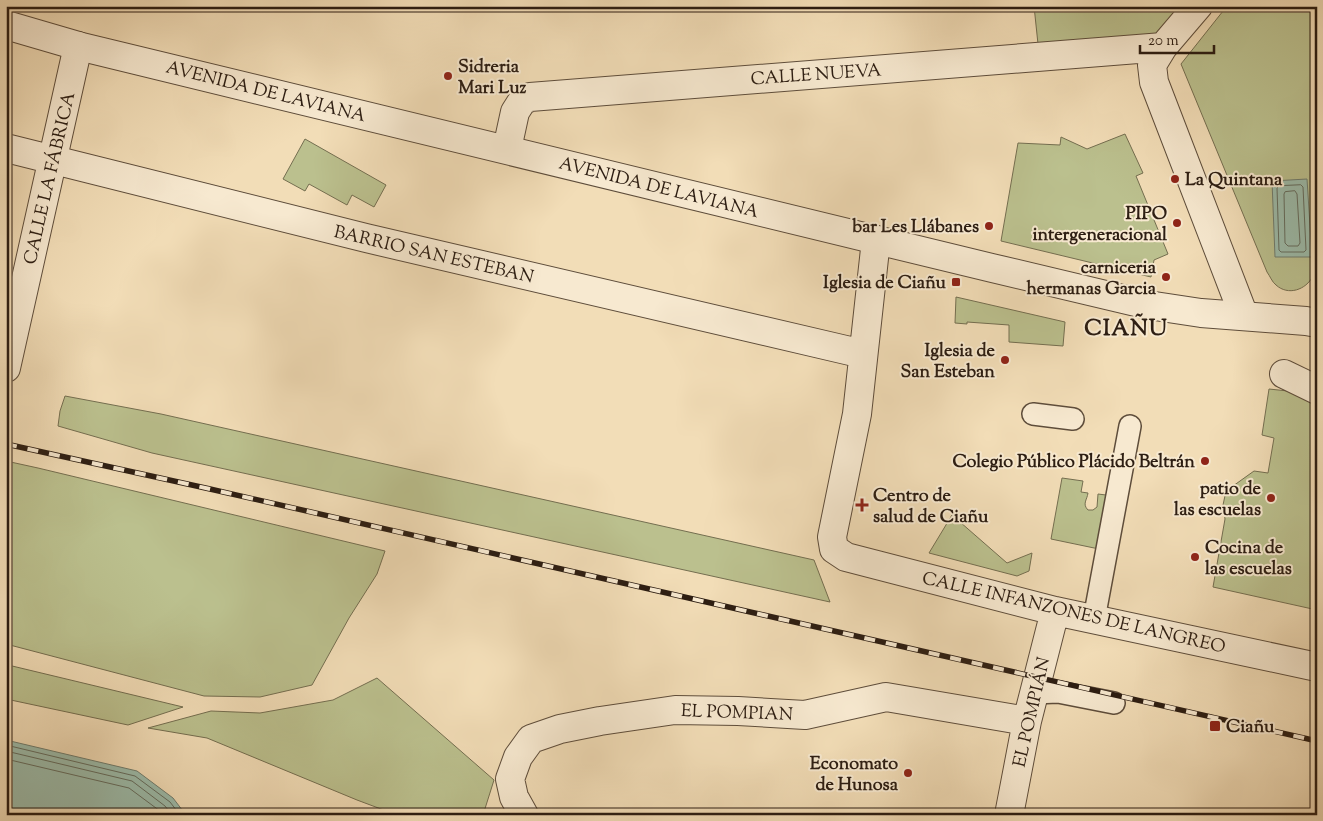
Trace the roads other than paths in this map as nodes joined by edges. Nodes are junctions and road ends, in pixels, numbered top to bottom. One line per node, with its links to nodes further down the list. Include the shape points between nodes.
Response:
1 (1198, 6): 4 (street)
2 (6, 25): 3 (street, AVENIDA DE LAVIANA)
3 (78, 46): 6 (street, AVENIDA DE LAVIANA); 7 (street, CALLE LA FÁBRICA)
4 (1163, 47): 6 (street, CALLE NUEVA, via 530,97 522,101 516,112); 9 (street, via 1152,65 1154,82)
5 (6, 148): 7 (street, BARRIO SAN ESTEBAN)
6 (507, 149): 8 (street, AVENIDA DE LAVIANA)
7 (53, 159): 11 (street, BARRIO SAN ESTEBAN, via 366,238); 12 (street, CALLE LA FÁBRICA)
8 (876, 240): 9 (street, AVENIDA DE LAVIANA, via 1148,305); 11 (street)
9 (1244, 316): 10 (street, AVENIDA DE LAVIANA)
10 (1317, 323)
11 (863, 354): 18 (street, CALLE INFANZONES DE LANGREO, via 857,414 832,537 834,549 846,557)
12 (6, 368)
13 (1284, 374): 14 (street)
14 (1317, 390)
15 (1033, 414): 16 (street)
16 (1073, 419)
17 (1130, 426): 19 (street)
18 (1055, 610): 19 (street, CALLE INFANZONES DE LANGREO); 21 (street, EL POMPIÁN)
19 (1094, 619): 20 (street, CALLE INFANZONES DE LANGREO)
20 (1317, 667)
21 (1034, 693): 22 (street, via 1058,692); 23 (street, EL POMPIÁN)
22 (1114, 703)
23 (1027, 721): 24 (street, EL POMPIAN, via 886,697 805,715 675,710 600,721 531,739 518,757 510,779 514,797); 25 (street, EL POMPIÁN)
24 (524, 815)
25 (1009, 815)

